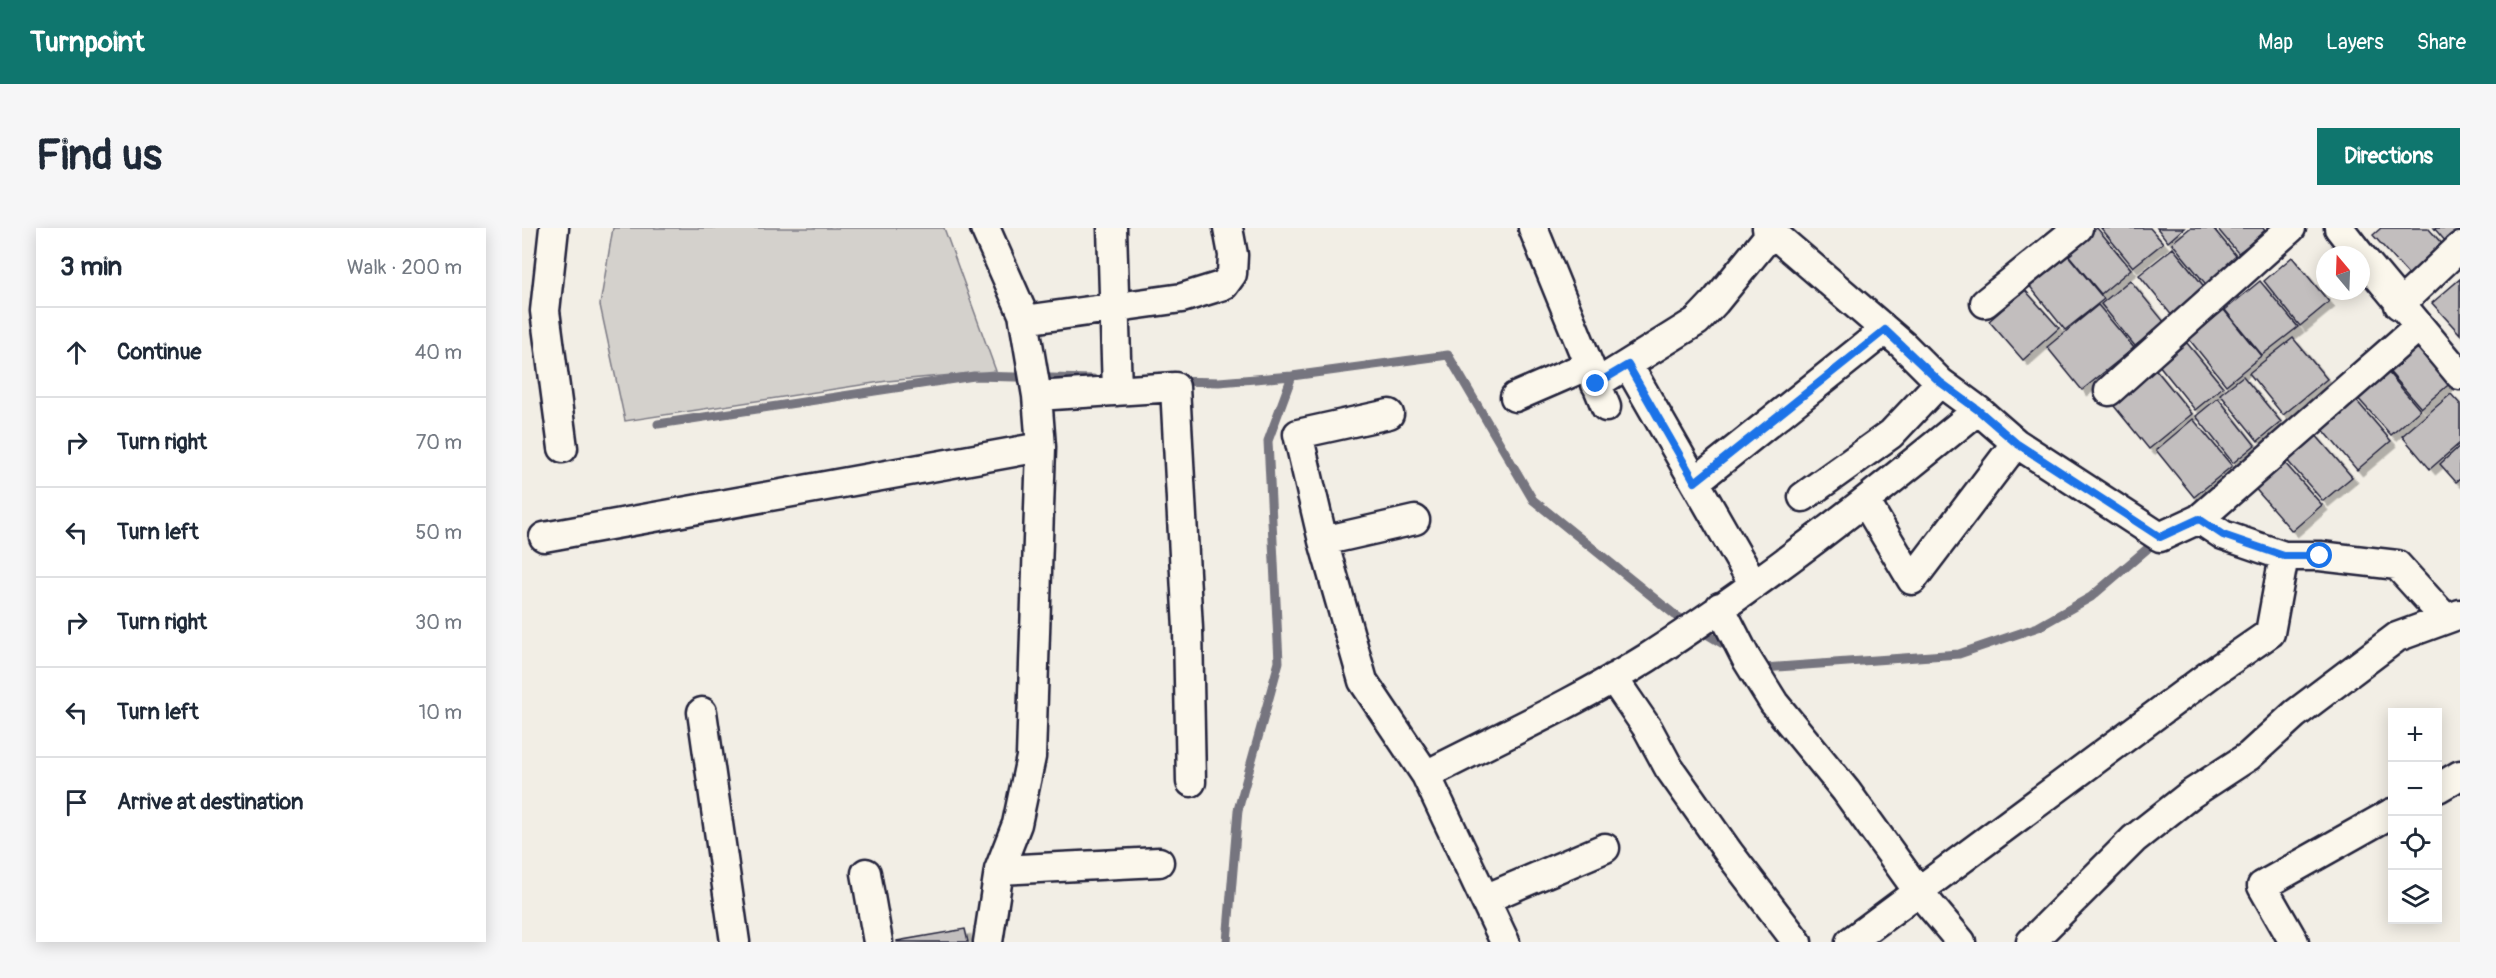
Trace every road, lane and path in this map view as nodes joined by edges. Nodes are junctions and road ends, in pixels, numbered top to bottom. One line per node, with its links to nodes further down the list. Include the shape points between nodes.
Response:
1 (554, 228): 31 (street, via 545,311)
2 (985, 228): 16 (street)
3 (1112, 228): 15 (street)
4 (1228, 228): 15 (street, via 1232,274 1224,285 1182,298)
5 (1533, 228): 22 (street)
6 (2078, 228): 13 (street)
7 (2291, 228): 24 (street)
8 (2338, 228): 10 (street)
9 (1770, 230): 18 (street); 19 (street, via 1697,321)
10 (2352, 246)
11 (2460, 247): 14 (street)
12 (2370, 268): 14 (street)
13 (1985, 303)
14 (2400, 305): 17 (street)
15 (1115, 308): 16 (street); 23 (street)
16 (1024, 320): 25 (street)
17 (2418, 327): 20 (street); 35 (street)
18 (1885, 330): 21 (street); 32 (street)
19 (1628, 365): 22 (street); 32 (street)
20 (2460, 375)
21 (1940, 382): 27 (street); 33 (street, via 1892,434)
22 (1597, 385): 26 (street)
23 (1117, 391): 25 (street); 47 (street, via 1175,387 1188,629)
24 (2109, 391)
25 (1037, 394): 30 (street)
26 (1515, 397)
27 (1978, 410): 29 (street); 34 (street)
28 (1389, 414): 38 (street, via 1298,434)
29 (2016, 443): 34 (street, via 1912,580); 35 (street, via 2160,537)
30 (1041, 447): 37 (street); 52 (street, via 1031,757 1017,824)
31 (563, 448)
32 (1695, 482): 40 (street)
33 (1803, 497)
34 (1865, 501): 40 (street)
35 (2199, 519): 39 (street, via 2223,535)
36 (1415, 520): 38 (street)
37 (544, 537)
38 (1323, 541): 45 (street, via 1363,681)
39 (2284, 556): 42 (street, via 2397,565); 54 (street, via 2270,633)
40 (1753, 583): 41 (street)
41 (1717, 610): 43 (street); 54 (street, via 1773,703 1846,791)
42 (2453, 616): 63 (street, via 2397,637 2295,714 2249,756 2134,839)
43 (1613, 678): 45 (street); 60 (street, via 1669,768)
44 (702, 712): 57 (street)
45 (1426, 775): 55 (street)
46 (2460, 775): 48 (street)
47 (1191, 782)
48 (2442, 786)
49 (2388, 815): 64 (street, via 2262,886)
50 (1605, 848): 55 (street)
51 (1159, 862): 52 (street)
52 (999, 870): 59 (street)
53 (867, 873): 58 (street)
54 (1918, 891): 61 (street); 62 (street)
55 (1485, 899): 56 (street)
56 (1497, 940)
57 (735, 942)
58 (878, 942)
59 (988, 942)
60 (1797, 942)
61 (1850, 942)
62 (1961, 942)
63 (2031, 942)
64 (2294, 942)

